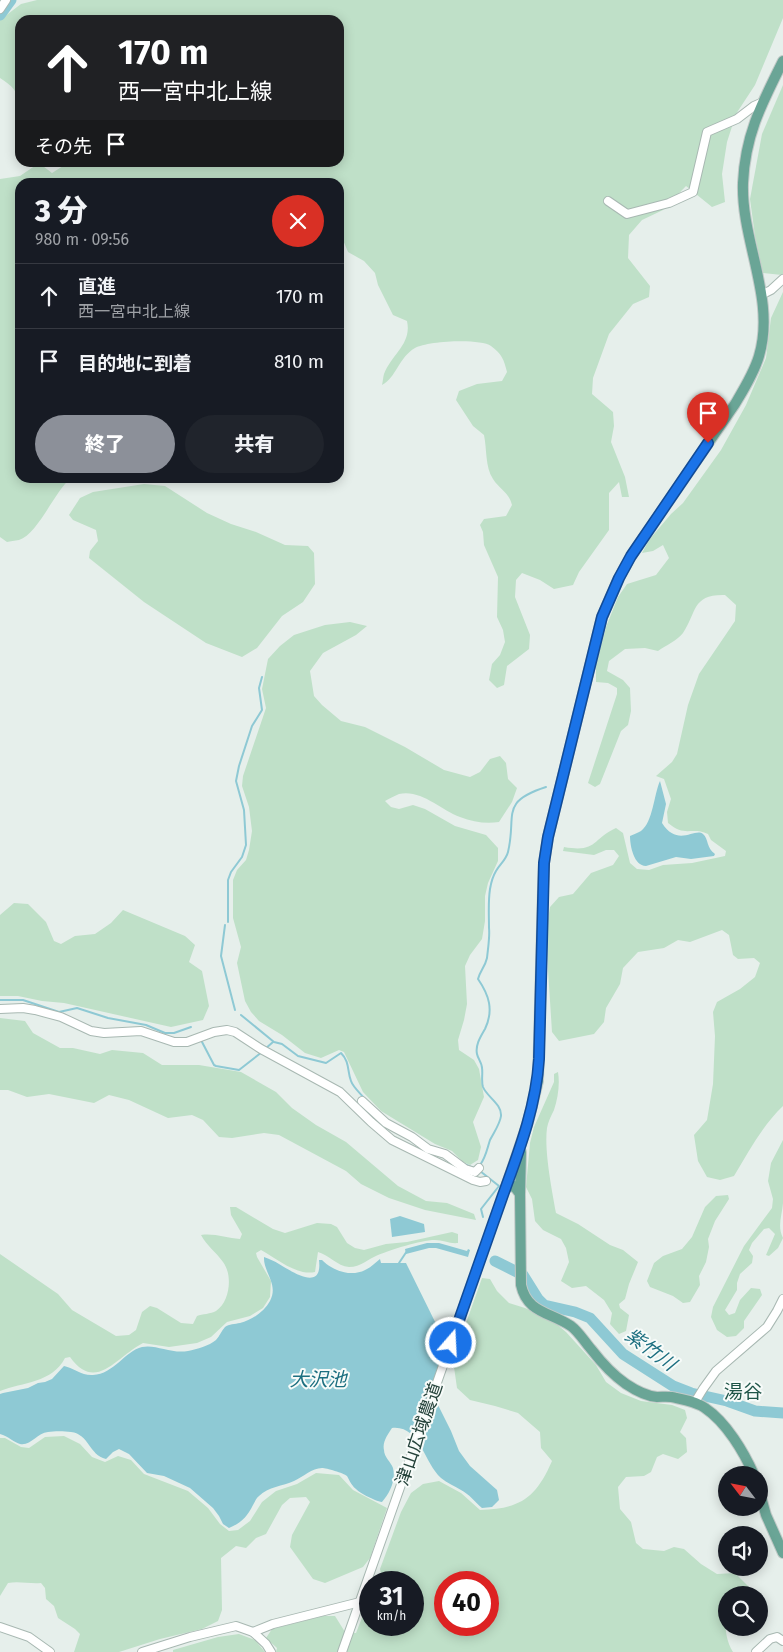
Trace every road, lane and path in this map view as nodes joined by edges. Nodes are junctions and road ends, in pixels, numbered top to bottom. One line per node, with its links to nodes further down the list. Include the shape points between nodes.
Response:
1 (6, 0): 2 (street)
2 (0, 9)
3 (783, 61): 4 (main road)
4 (763, 102): 5 (street, via 737,119 706,132 693,192 669,203 627,214); 7 (main road, via 749,137 743,185 747,232)
5 (608, 201)
6 (783, 279): 7 (street)
7 (761, 295): 10 (main road, via 764,337 750,378 631,556 602,617 544,863 538,1081)
8 (0, 1009): 12 (street, via 35,1010 61,1017 90,1031 142,1031 174,1042 187,1042 214,1032 235,1032 340,1092 392,1140 472,1180)
9 (362, 1101): 11 (street, via 386,1123 428,1149 445,1154 465,1169 475,1172)
10 (521, 1144): 13 (main road); 14 (main road)
11 (479, 1168)
12 (486, 1181)
13 (506, 1187): 14 (main road, via 514,1186); 21 (street, 津山広域農道)
14 (520, 1194): 17 (main road, via 520,1274 523,1293 529,1304 570,1326 609,1370 626,1384 647,1395)
15 (783, 1298): 16 (street)
16 (780, 1313): 17 (street, via 716,1371)
17 (697, 1400): 18 (main road, via 736,1441)
18 (749, 1466)
19 (766, 1516): 20 (main road)
20 (783, 1553)
21 (371, 1571)
22 (359, 1602): 25 (street, via 272,1624)
23 (359, 1605): 30 (street, 津山広域農道)
24 (0, 1627): 27 (street, via 29,1637)
25 (253, 1632): 28 (street, via 236,1626); 29 (street)
26 (783, 1641): 31 (street, via 777,1637 770,1639)
27 (50, 1652)
28 (142, 1652)
29 (271, 1652)
30 (342, 1652)
31 (756, 1652)

